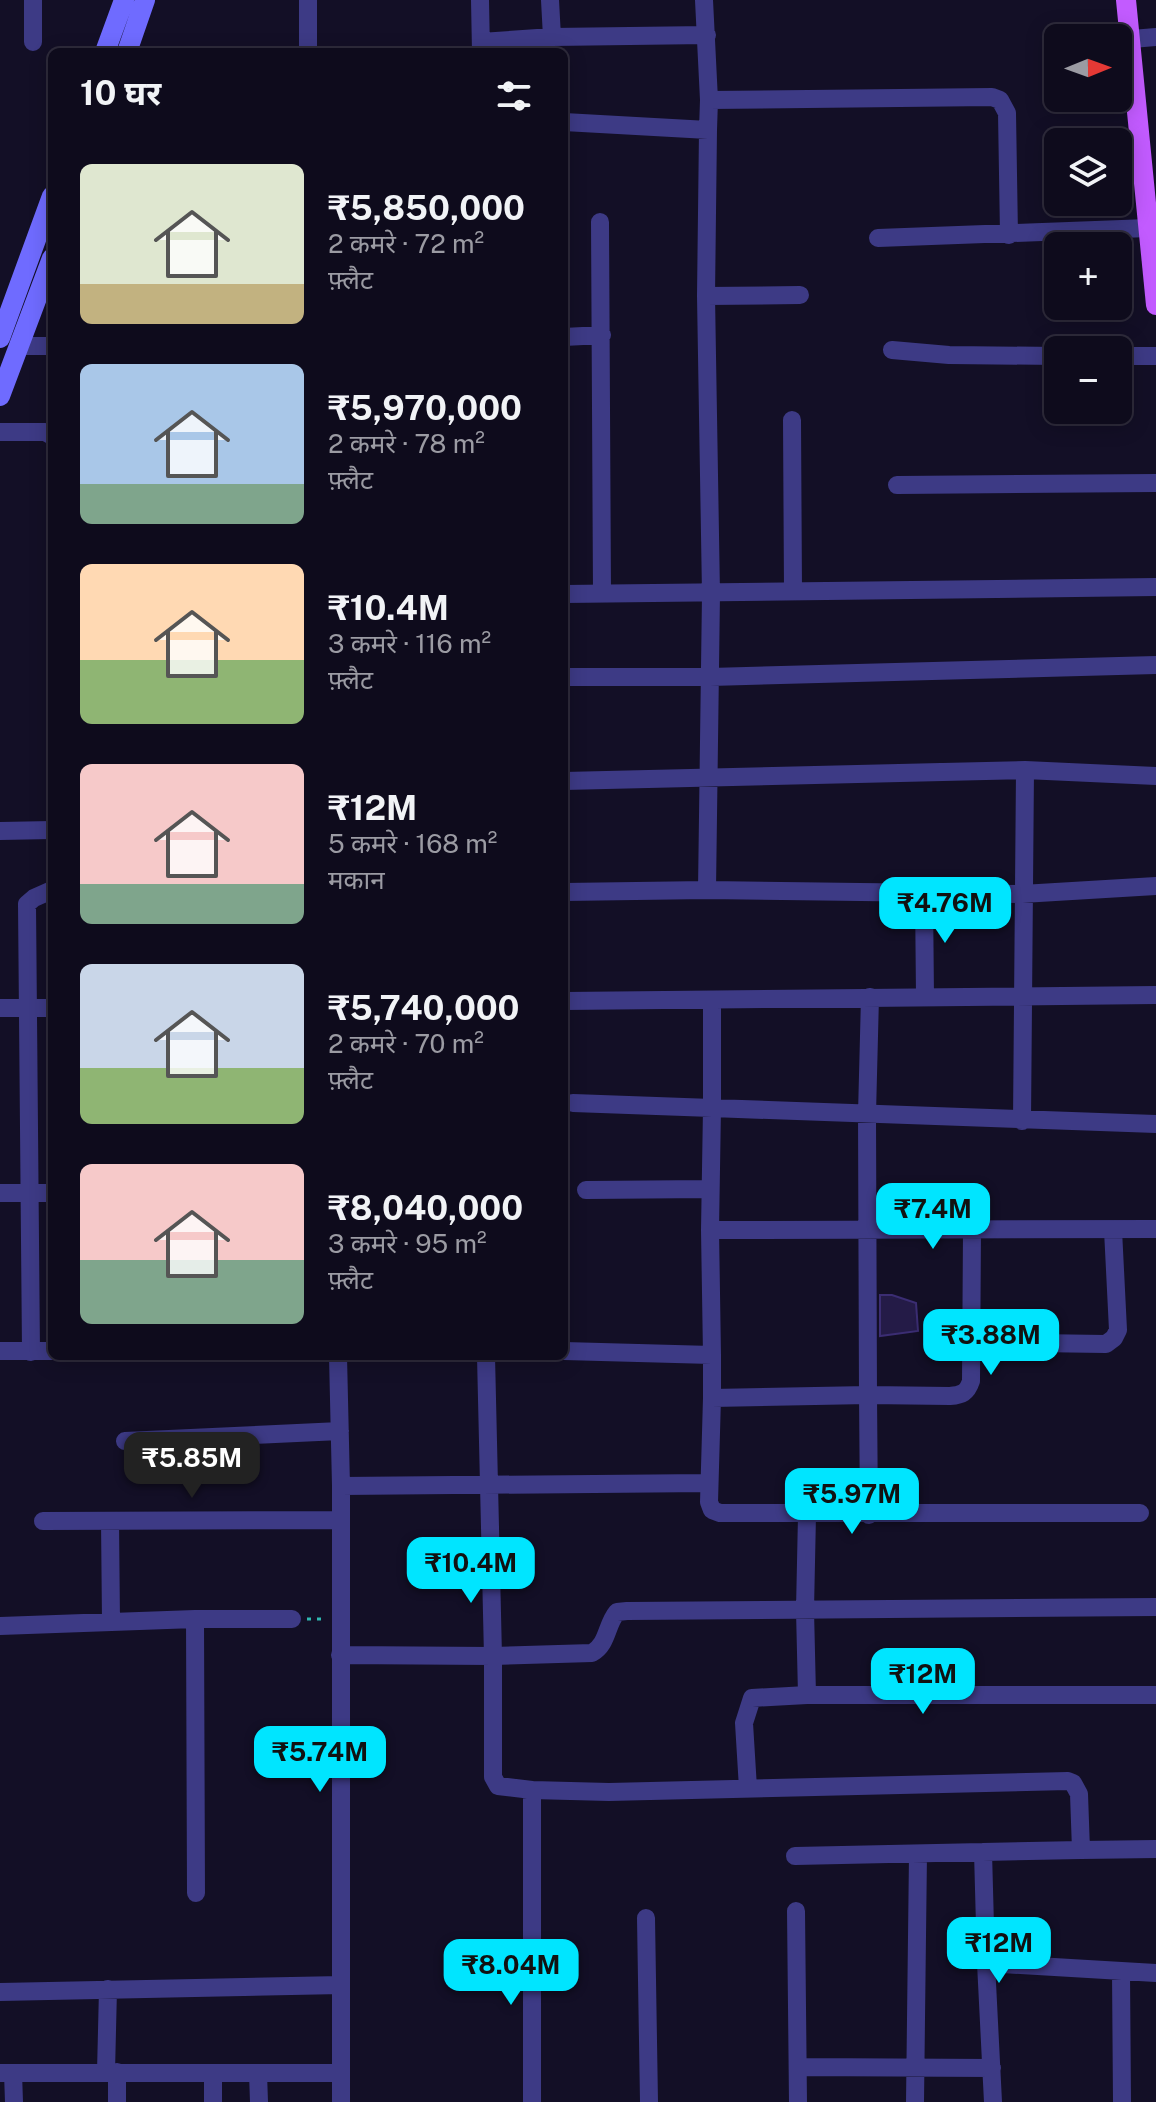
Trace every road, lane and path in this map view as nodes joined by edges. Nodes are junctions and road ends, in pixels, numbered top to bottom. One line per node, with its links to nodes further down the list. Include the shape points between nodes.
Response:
1 (33, 0): 14 (street)
2 (124, 0): 16 (main road)
3 (145, 0): 17 (main road)
4 (308, 0): 18 (street)
5 (480, 0): 15 (street)
6 (550, 0): 11 (street)
7 (704, 0): 10 (street)
8 (1126, 0): 9 (main road)
9 (1130, 24)
10 (707, 35): 11 (street); 19 (street)
11 (552, 37): 15 (street)
12 (1156, 37): 13 (street)
13 (1132, 39): 24 (main road)
14 (33, 42)
15 (481, 47)
16 (106, 48)
17 (128, 48)
18 (308, 48)
19 (709, 100): 21 (street); 25 (street, via 1000,100 1007,113)
20 (568, 122): 21 (street)
21 (708, 130): 29 (street)
22 (48, 207): 33 (main road)
23 (600, 222): 31 (street)
24 (1148, 228): 25 (street); 30 (main road)
25 (1009, 235): 26 (street)
26 (878, 238)
27 (48, 269): 34 (main road)
28 (800, 295): 29 (street)
29 (706, 296): 50 (street)
30 (1156, 305)
31 (602, 335): 32 (street); 48 (street)
32 (568, 337)
33 (0, 338)
34 (20, 346): 35 (street); 40 (main road)
35 (48, 346)
36 (892, 350): 37 (street)
37 (1044, 356)
38 (1132, 356): 39 (street)
39 (1156, 356)
40 (0, 396)
41 (792, 420): 47 (street)
42 (0, 432): 43 (street)
43 (48, 434)
44 (1156, 483): 45 (street)
45 (897, 485)
46 (1156, 587): 47 (street)
47 (793, 591): 50 (street)
48 (602, 593): 49 (street); 50 (street)
49 (568, 594)
50 (711, 594): 53 (street)
51 (1156, 665): 53 (street)
52 (568, 677): 53 (street)
53 (710, 677): 56 (street)
54 (1025, 770): 55 (street); 56 (street); 65 (street)
55 (1156, 776)
56 (710, 779): 57 (street); 61 (street)
57 (568, 781)
58 (48, 830): 59 (street)
59 (0, 831)
60 (1156, 886): 65 (street)
61 (707, 890): 63 (street); 64 (street)
62 (48, 892): 73 (street, via 27,904)
63 (568, 892)
64 (924, 894): 65 (street); 69 (street)
65 (1022, 894): 67 (street)
66 (1156, 995): 67 (street)
67 (1025, 996): 69 (street); 78 (street)
68 (870, 997): 69 (street); 71 (street); 77 (street)
69 (925, 997)
70 (568, 1001): 71 (street)
71 (712, 1001): 76 (street)
72 (0, 1008): 73 (street)
73 (28, 1008): 74 (street); 84 (street)
74 (48, 1008)
75 (573, 1103): 76 (street)
76 (712, 1108): 77 (street); 80 (street)
77 (867, 1114): 78 (street); 87 (street)
78 (1022, 1121): 79 (street)
79 (1156, 1124)
80 (710, 1189): 81 (street); 86 (street)
81 (586, 1190)
82 (0, 1193): 84 (street)
83 (48, 1193): 84 (street)
84 (30, 1194): 94 (street)
85 (1156, 1229): 89 (street)
86 (710, 1230): 87 (street); 95 (street)
87 (869, 1230): 88 (street); 98 (street)
88 (972, 1230): 89 (street); 90 (street)
89 (1113, 1230): 90 (street, via 1118,1330 1114,1338 1106,1344)
90 (970, 1342): 98 (street, via 971,1381 960,1395)
91 (0, 1351): 94 (street)
92 (48, 1351): 94 (street)
93 (568, 1351): 95 (street)
94 (31, 1352)
95 (712, 1355): 99 (street)
96 (338, 1360): 100 (street)
97 (486, 1360): 103 (street)
98 (868, 1395): 99 (street); 107 (street)
99 (712, 1398): 102 (street)
100 (340, 1431): 101 (street); 104 (street)
101 (125, 1441)
102 (709, 1483): 103 (street); 106 (street, via 709,1502 720,1513)
103 (488, 1485): 104 (street); 119 (street)
104 (341, 1486): 108 (street)
105 (1140, 1513): 107 (street)
106 (807, 1515): 107 (street); 112 (street)
107 (869, 1515)
108 (341, 1520): 110 (street); 115 (street)
109 (43, 1521): 110 (street)
110 (110, 1521): 116 (street)
111 (1156, 1607): 112 (street)
112 (805, 1610): 119 (street, via 617,1612 604,1642 592,1653); 120 (street)
113 (195, 1619): 114 (street); 116 (street); 129 (street)
114 (292, 1619): 115 (path)
115 (341, 1619): 118 (street)
116 (111, 1622): 117 (street)
117 (0, 1626)
118 (340, 1655): 119 (street); 135 (street)
119 (493, 1656): 123 (street, via 493,1777 498,1786)
120 (807, 1695): 121 (street); 122 (street, via 752,1698 744,1723)
121 (1156, 1695)
122 (748, 1788): 123 (street); 125 (street, via 1068,1781 1079,1794)
123 (532, 1790): 151 (street)
124 (1156, 1849): 125 (street)
125 (1081, 1850): 126 (street)
126 (983, 1852): 127 (street); 132 (street)
127 (918, 1854): 128 (street); 139 (street)
128 (795, 1856)
129 (196, 1893)
130 (796, 1911): 138 (street)
131 (646, 1918): 152 (street)
132 (986, 1963): 133 (street); 140 (street)
133 (1121, 1972): 134 (street); 156 (street)
134 (1156, 1973)
135 (341, 1985): 136 (street); 145 (street)
136 (108, 1989): 137 (street); 141 (street)
137 (0, 1992)
138 (798, 2067): 139 (street); 153 (street)
139 (915, 2067): 140 (street); 154 (street)
140 (992, 2068): 155 (street)
141 (112, 2072): 142 (street); 143 (street); 147 (street)
142 (7, 2073): 146 (street)
143 (213, 2073): 144 (street); 148 (street)
144 (258, 2073): 145 (street); 149 (street)
145 (340, 2073): 150 (street)
146 (14, 2102)
147 (117, 2102)
148 (213, 2102)
149 (259, 2102)
150 (341, 2102)
151 (532, 2102)
152 (649, 2102)
153 (798, 2102)
154 (915, 2102)
155 (993, 2102)
156 (1122, 2102)

